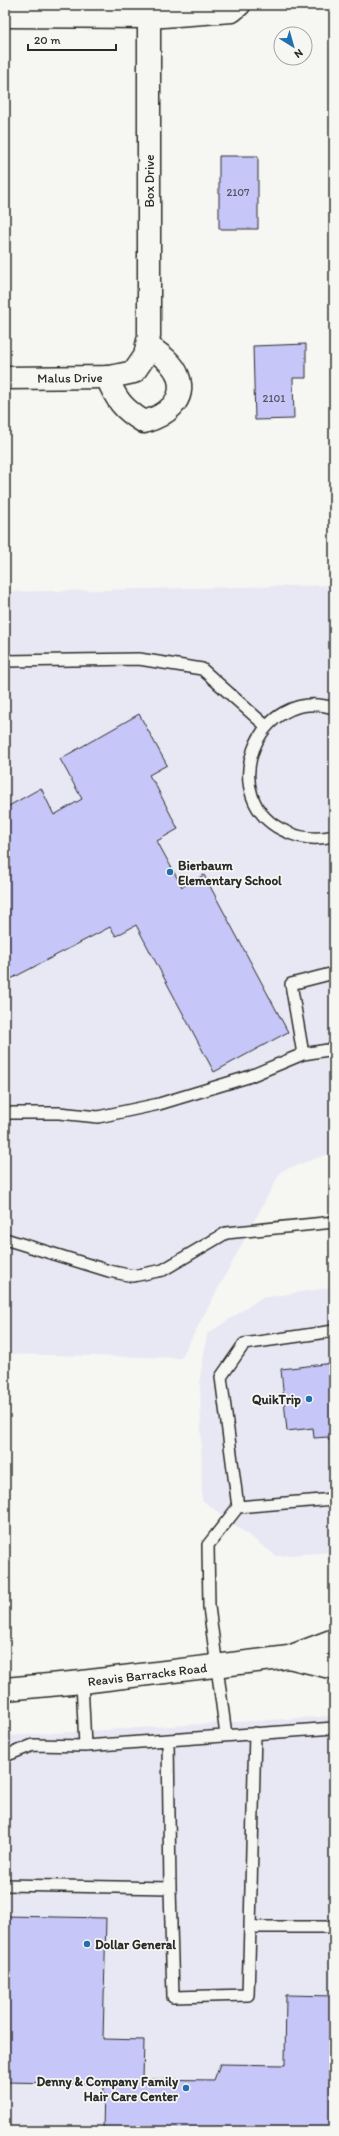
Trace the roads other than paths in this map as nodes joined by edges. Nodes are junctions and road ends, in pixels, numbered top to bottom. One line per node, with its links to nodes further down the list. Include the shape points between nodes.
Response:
1 (239, 5): 3 (street, via 232,11)
2 (5, 16): 3 (street)
3 (149, 17): 4 (street, Box Drive)
4 (147, 345): 5 (street, Box Drive, via 145,356); 6 (street, via 164,358 178,375 180,393 173,408 156,419 144,422 127,412 113,392)
5 (134, 372): 6 (street, Malus Drive)
6 (107, 377): 7 (street, Malus Drive)
7 (5, 378)
8 (5, 661): 10 (lane, via 139,659 202,669)
9 (334, 708): 10 (lane, via 325,705 304,706 284,712)
10 (266, 726): 11 (lane, via 253,746 248,769 251,792 261,812 278,828 300,837 323,839)
11 (334, 836)
12 (334, 973): 14 (lane, via 291,984)
13 (334, 1049): 14 (lane)
14 (302, 1054): 15 (lane, via 248,1077 159,1104 98,1117 59,1113)
15 (5, 1113)
16 (334, 1222): 17 (lane, via 226,1232 164,1270 133,1276)
17 (5, 1239)
18 (334, 1331): 20 (lane, via 244,1344 221,1377)
19 (334, 1499): 20 (lane)
20 (238, 1507): 23 (lane, via 208,1545 209,1608)
21 (334, 1640): 22 (street, Reavis Barracks Road)
22 (289, 1657): 23 (street, Reavis Barracks Road); 24 (street, Reavis Barracks Road)
23 (216, 1666): 25 (street, Reavis Barracks Road); 29 (lane)
24 (334, 1668)
25 (82, 1682): 26 (street, Reavis Barracks Road); 31 (lane)
26 (5, 1689)
27 (334, 1728): 28 (lane)
28 (255, 1733): 29 (lane); 36 (lane)
29 (226, 1735): 30 (lane)
30 (168, 1741): 31 (lane); 34 (lane)
31 (85, 1746): 32 (lane, via 33,1745)
32 (5, 1756)
33 (5, 1885): 34 (lane)
34 (170, 1888): 36 (lane, via 173,1997 248,1995)
35 (334, 1926): 36 (lane)
36 (250, 1927)

